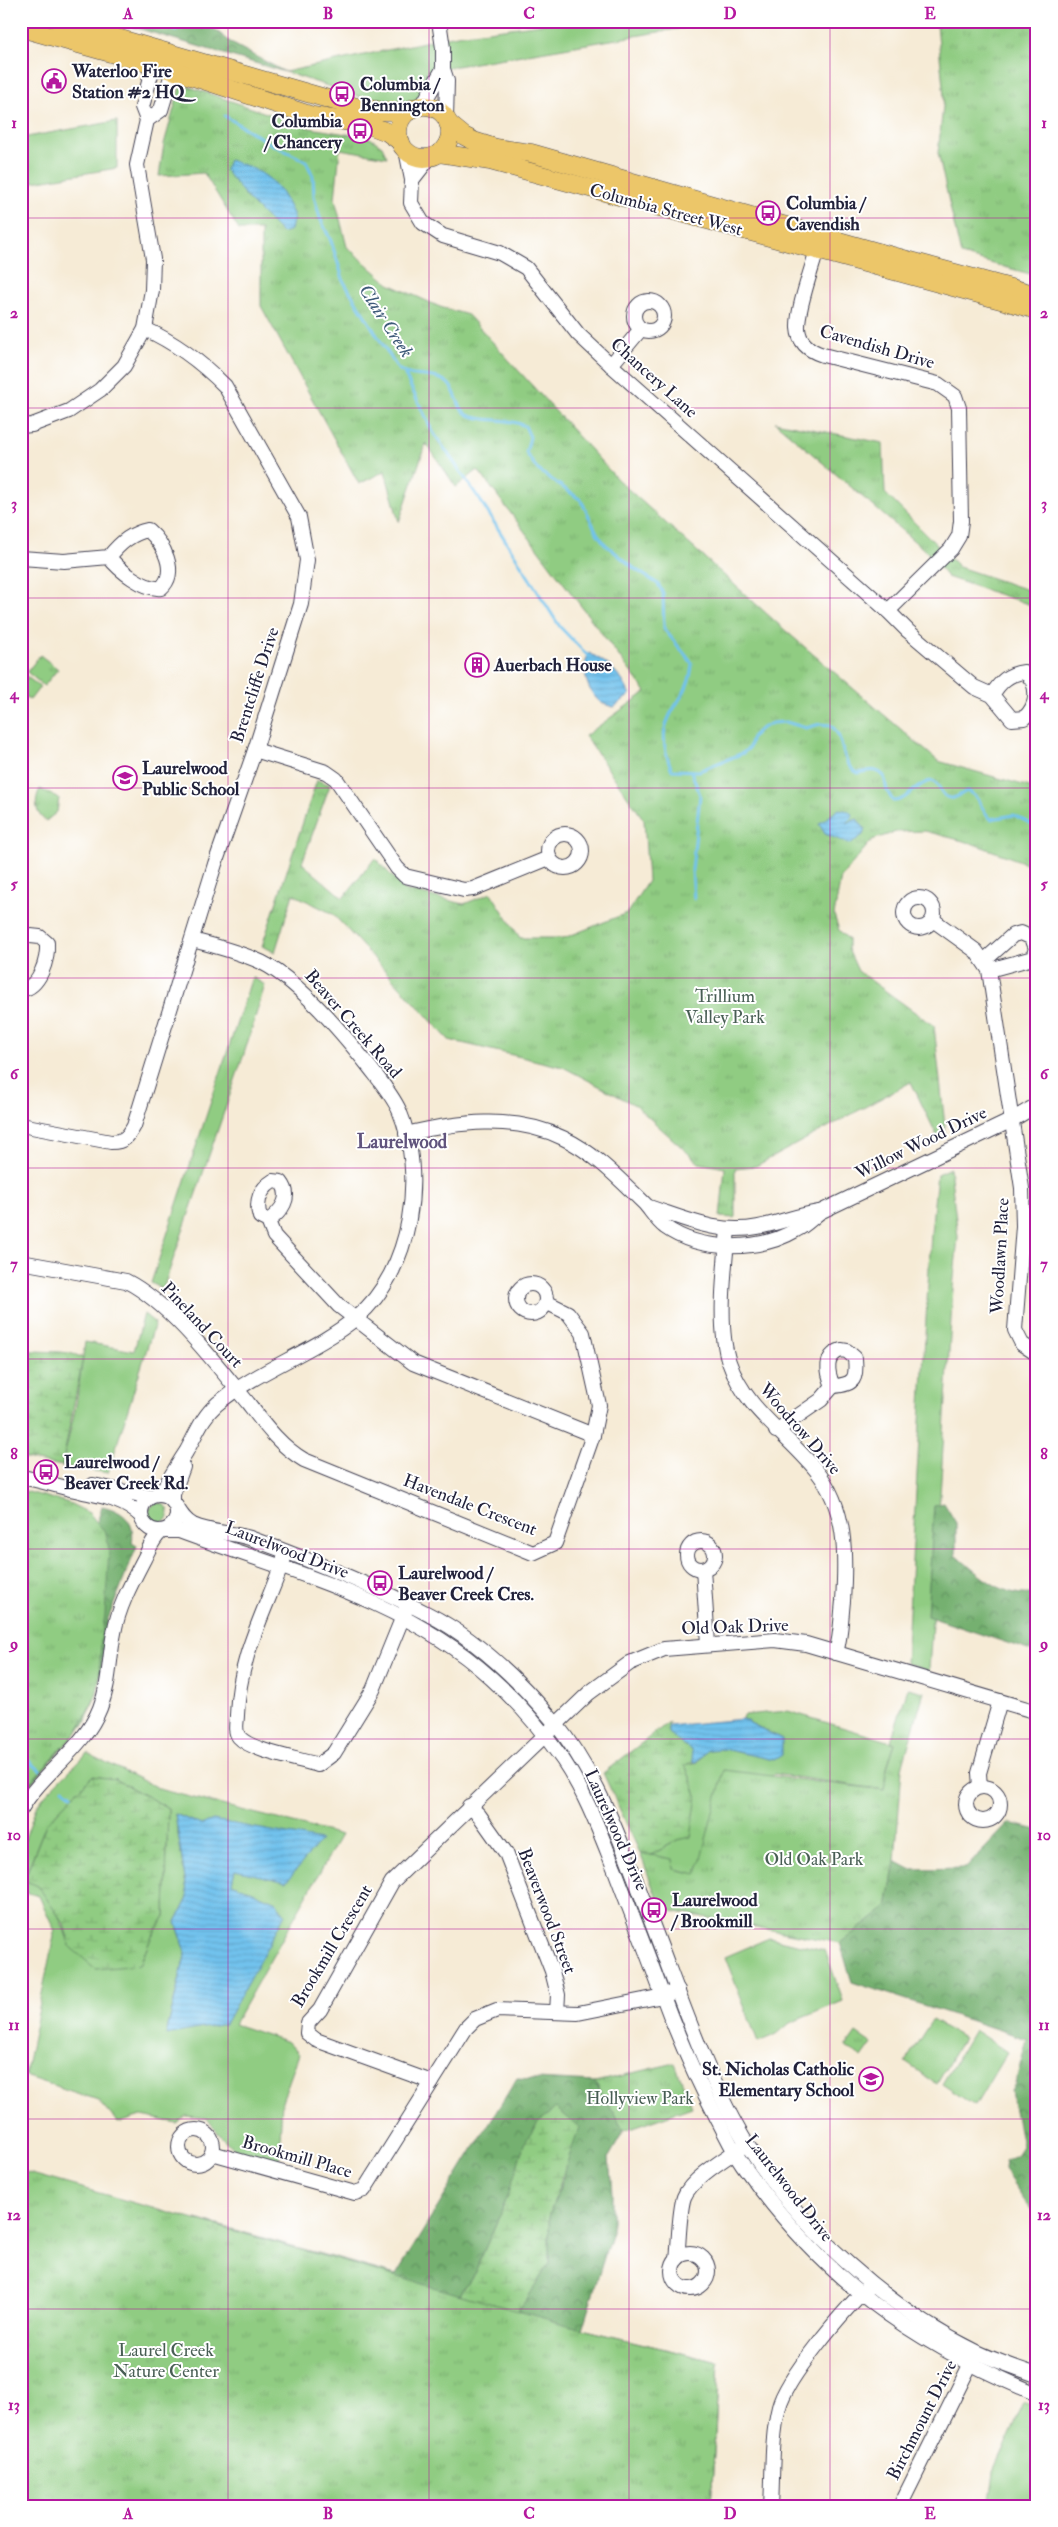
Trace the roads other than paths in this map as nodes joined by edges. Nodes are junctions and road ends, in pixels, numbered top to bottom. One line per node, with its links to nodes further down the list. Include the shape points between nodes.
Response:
1 (58, 21): 4 (main road)
2 (439, 21): 6 (street)
3 (24, 26): 5 (main road)
4 (166, 52): 5 (street); 7 (street); 8 (main road, via 356,107 382,111)
5 (153, 65): 7 (main road); 9 (street, via 142,107)
6 (443, 69): 8 (street); 10 (street, via 447,81)
7 (172, 70): 9 (street, via 161,110); 11 (main road, via 313,116 369,125 387,132)
8 (416, 108): 10 (main road, via 435,109); 11 (main road, via 401,121 399,135)
9 (147, 120): 17 (street, via 137,165 152,259 152,290)
10 (447, 120): 12 (main road, via 449,139); 14 (main road, Columbia Street West, via 464,136 496,148 531,153)
11 (403, 146): 12 (main road, via 417,156); 13 (street, Chancery Lane)
12 (435, 155): 13 (street); 14 (main road, Columbia Street West, via 490,160)
13 (412, 180): 19 (street, Chancery Lane, via 411,203 423,223 443,236 500,253 526,268 578,334)
14 (819, 243): 15 (main road, Columbia Street West); 16 (main road, Columbia Street West); 23 (street, Cavendish Drive, via 800,313 798,329 804,345 823,355 938,384 955,396 959,408 959,536 951,549)
15 (1037, 295)
16 (1037, 310)
17 (145, 328): 20 (street, via 124,366 100,390 69,411); 25 (street, Brentcliffe Drive, via 209,370 225,386 299,518 307,560 301,604)
18 (641, 329): 19 (street)
19 (611, 365): 23 (street, Chancery Lane)
20 (21, 426)
21 (109, 557): 21 (street, via 117,567 153,589 161,588 169,578 169,565 158,538 148,530 137,532); 22 (street, via 64,561)
22 (21, 558)
23 (888, 611): 24 (street, Chancery Lane, via 974,688)
24 (992, 695)
25 (255, 750): 26 (street, via 336,778 405,876 464,890 473,889); 29 (street, Brentcliffe Drive)
26 (549, 858)
27 (933, 920): 32 (street, Woodlawn Place, via 976,951 987,965)
28 (21, 935): 30 (street, via 40,937 47,943 48,950 36,983 30,989)
29 (192, 940): 33 (street, Brentcliffe Drive, via 128,1137 120,1142 111,1142); 34 (street, Beaver Creek Road, via 243,954 290,980 386,1088)
30 (21, 990)
31 (1037, 1105): 32 (street, Willow Wood Drive)
32 (1010, 1121): 36 (street, Willow Wood Drive); 38 (street, Woodlawn Place)
33 (21, 1125)
34 (406, 1134): 35 (street, Willow Wood Drive, via 443,1125 481,1122 532,1127 585,1150); 43 (street, Beaver Creek Road, via 413,1167 411,1208 402,1246 387,1280 368,1308)
35 (646, 1206): 39 (street, Willow Wood Drive, via 689,1221); 40 (street, Willow Wood Drive, via 665,1226 691,1240)
36 (820, 1212): 39 (street, Willow Wood Drive, via 800,1214 759,1227); 40 (street, Willow Wood Drive, via 796,1230 770,1241)
37 (268, 1221): 43 (street, via 274,1236 339,1306)
38 (1030, 1226): 44 (street, Woodlawn Place, via 1015,1330 1022,1344)
39 (728, 1229): 40 (street, Woodrow Drive)
40 (727, 1246): 47 (street, Woodrow Drive, via 722,1336 738,1384 754,1408)
41 (21, 1262): 46 (street, Pineland Court, via 126,1282 140,1289 163,1306)
42 (546, 1302): 48 (street, Havendale Crescent, via 568,1313 583,1333 599,1406)
43 (356, 1318): 46 (street, Beaver Creek Road); 48 (street, via 412,1363)
44 (1037, 1354)
45 (834, 1386): 47 (street, via 821,1400)
46 (237, 1390): 48 (street, Havendale Crescent, via 279,1442 304,1460 533,1553 555,1543); 49 (street, Beaver Creek Road, via 203,1418)
47 (776, 1431): 62 (street, Woodrow Drive, via 820,1477 832,1498 844,1534 846,1561)
48 (593, 1435)
49 (186, 1451): 52 (street, Beaver Creek Road, via 164,1488); 53 (street, Beaver Creek Road, via 174,1494)
50 (21, 1477): 51 (street)
51 (50, 1482): 52 (street, via 67,1480); 54 (street, via 116,1500 130,1506)
52 (153, 1496): 53 (street, via 166,1496); 54 (street, via 142,1505)
53 (175, 1504): 55 (street, via 177,1518); 56 (street, Laurelwood Drive, via 186,1521 193,1525 235,1534)
54 (143, 1520): 55 (street, via 152,1531); 59 (street)
55 (164, 1531): 57 (street, Laurelwood Drive, via 180,1531); 59 (street, via 155,1538)
56 (286, 1552): 57 (street); 60 (street, Laurelwood Drive, via 377,1588)
57 (281, 1567): 60 (street, Laurelwood Drive); 60 (street, via 248,1647 238,1693 236,1730 250,1745 318,1765 334,1753 373,1690)
58 (703, 1569): 61 (street)
59 (134, 1578): 69 (street, via 114,1632 106,1689 95,1720)
60 (405, 1610): 65 (street, Laurelwood Drive, via 454,1629 494,1660); 66 (street, Laurelwood Drive, via 490,1676)
61 (708, 1644): 62 (street, Old Oak Drive, via 775,1640 806,1644); 65 (street, Old Oak Drive, via 664,1649 630,1663 589,1693)
62 (836, 1653): 63 (street, Old Oak Drive)
63 (1000, 1701): 64 (street, Old Oak Drive); 67 (street, via 978,1773)
64 (1037, 1712)
65 (556, 1724): 66 (street, Old Oak Drive); 70 (street, Laurelwood Drive, via 602,1797)
66 (544, 1735): 68 (street, Brookmill Crescent); 71 (street, Laurelwood Drive, via 564,1762 597,1824)
67 (980, 1787)
68 (469, 1806): 72 (street, Beaverwood Street, via 506,1853 552,1971 558,1995); 73 (street, Brookmill Crescent, via 392,1882 320,2010 308,2023 307,2033 316,2040)
69 (21, 1809)
70 (678, 1990): 71 (street); 74 (street, Laurelwood Drive)
71 (662, 1996): 72 (street, via 578,2013); 75 (street, Laurelwood Drive, via 699,2083)
72 (557, 2012): 73 (street, via 498,2010 475,2019)
73 (432, 2082): 76 (street, Brookmill Place, via 364,2190 355,2193)
74 (747, 2144): 75 (street); 78 (street, Laurelwood Drive, via 769,2176 824,2240)
75 (734, 2152): 77 (street, via 690,2188 683,2198); 79 (street, Laurelwood Drive, via 795,2232)
76 (212, 2153)
77 (677, 2259)
78 (871, 2284): 79 (street); 80 (street, Laurelwood Drive)
79 (860, 2294): 81 (street, Laurelwood Drive, via 926,2341); 84 (street, via 797,2372 783,2395 775,2429)
80 (976, 2352): 81 (street, Birchmount Drive); 82 (street, Laurelwood Drive)
81 (970, 2365): 83 (street, Laurelwood Drive); 85 (street, Birchmount Drive)
82 (1037, 2376)
83 (1037, 2394)
84 (771, 2506)
85 (900, 2506)

